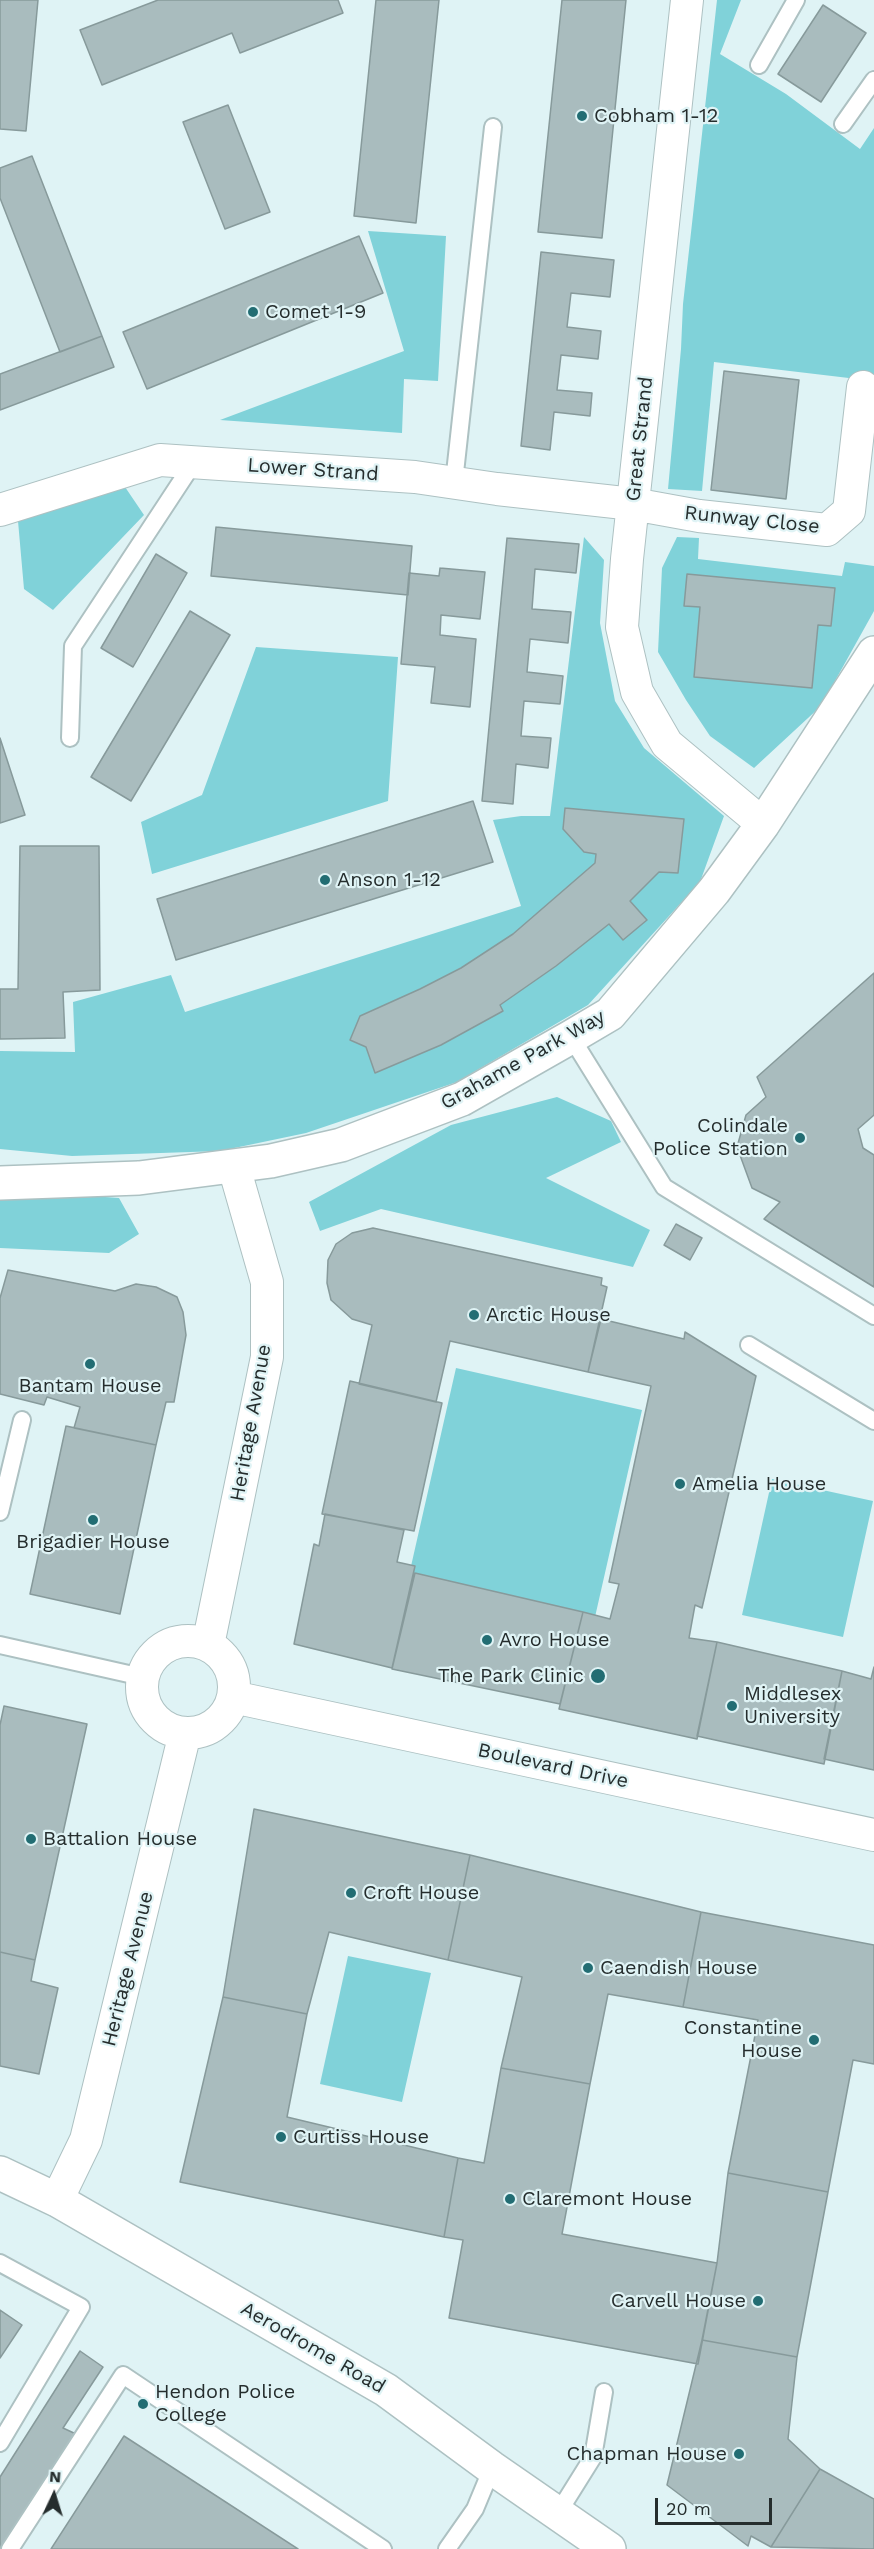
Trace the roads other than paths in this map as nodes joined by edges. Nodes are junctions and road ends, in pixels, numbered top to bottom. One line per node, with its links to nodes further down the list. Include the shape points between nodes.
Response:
1 (687, 0): 11 (street, Great Strand)
2 (796, 0): 3 (lane)
3 (759, 65)
4 (874, 80): 5 (lane)
5 (843, 124)
6 (493, 127): 10 (lane)
7 (863, 387): 8 (street, Runway Close)
8 (866, 429): 11 (street, Runway Close, via 849,511 827,530 699,516)
9 (194, 462): 10 (street, Lower Strand); 12 (street, Lower Strand, via 160,460); 14 (lane, via 73,646)
10 (454, 482): 11 (street, Lower Strand)
11 (633, 504): 15 (street, Great Strand, via 622,627 637,692 667,744)
12 (0, 510)
13 (874, 653): 15 (street, Grahame Park Way)
14 (70, 738)
15 (763, 824): 16 (street, Grahame Park Way, via 714,891 610,1014)
16 (571, 1037): 17 (street, Grahame Park Way, via 462,1099 341,1145); 19 (lane, via 664,1188)
17 (234, 1167): 18 (street, Grahame Park Way, via 139,1178); 24 (street, Heritage Avenue, via 267,1282 267,1357)
18 (0, 1183)
19 (874, 1316)
20 (749, 1345): 22 (lane)
21 (22, 1420): 23 (lane)
22 (874, 1421)
23 (0, 1512)
24 (208, 1645): 26 (street, via 178,1641 162,1648); 27 (street, via 230,1666)
25 (0, 1646): 26 (lane)
26 (142, 1677): 28 (street, via 142,1693 155,1720)
27 (233, 1697): 28 (street, via 217,1723 202,1731); 29 (street, Boulevard Drive)
28 (185, 1733): 31 (street, Heritage Avenue, via 86,2140)
29 (874, 1835)
30 (0, 2174): 31 (street, Aerodrome Road)
31 (57, 2200): 35 (street, Aerodrome Road, via 386,2390)
32 (0, 2263): 34 (lane, via 81,2307)
33 (604, 2392): 36 (lane, via 593,2457)
34 (0, 2443)
35 (492, 2468): 36 (street, Aerodrome Road); 39 (lane, via 475,2509)
36 (558, 2513): 40 (street, Aerodrome Road)
37 (10, 2549): 38 (lane, via 123,2375)
38 (383, 2549)
39 (447, 2549)
40 (609, 2549)

